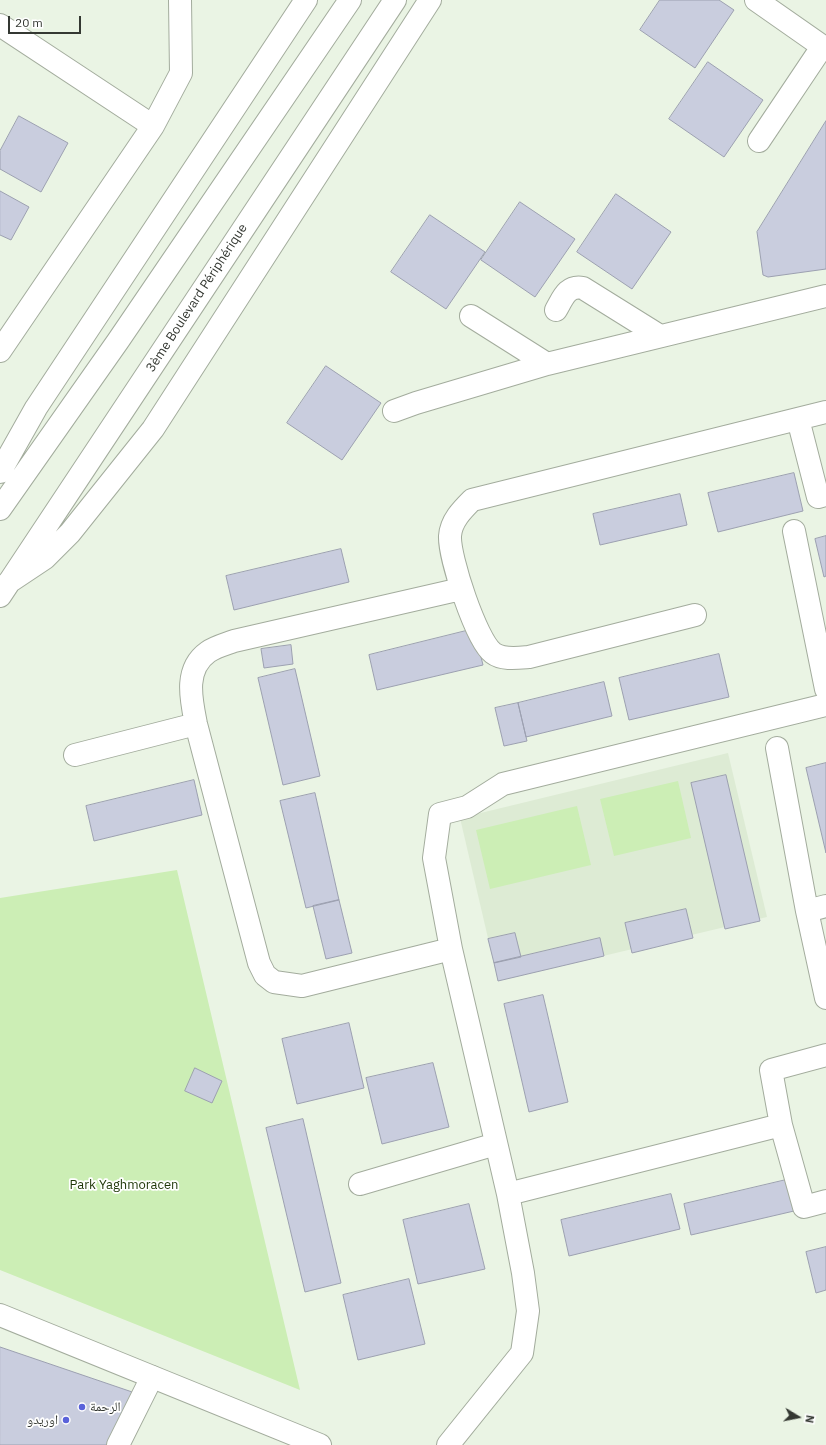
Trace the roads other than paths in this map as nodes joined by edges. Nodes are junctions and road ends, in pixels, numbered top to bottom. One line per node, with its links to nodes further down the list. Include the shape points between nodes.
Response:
1 (180, 0): 9 (main road, via 181,73)
2 (306, 0): 20 (main road, via 36,408)
3 (350, 0): 22 (main road, via 123,334)
4 (395, 0): 24 (main road, 3ème Boulevard Périphérique)
5 (430, 0): 24 (main road, via 153,429 70,534 45,558)
6 (756, 0): 8 (main road)
7 (0, 25): 9 (main road)
8 (824, 48): 10 (main road)
9 (153, 126): 15 (main road)
10 (759, 141)
11 (826, 296): 14 (main road)
12 (556, 310): 14 (main road, via 567,291 583,288)
13 (471, 316): 16 (main road)
14 (660, 336): 16 (main road)
15 (0, 351)
16 (547, 364): 17 (main road)
17 (394, 411)
18 (826, 412): 19 (main road)
19 (798, 419): 21 (main road, via 818,497); 25 (main road, via 472,500 452,524 450,536)
20 (0, 472)
21 (826, 495)
22 (0, 509)
23 (794, 531): 27 (main road)
24 (4, 589)
25 (461, 589): 26 (main road, via 478,631 488,648 494,654 512,658 528,658); 29 (main road, via 234,641 208,651 195,664 191,677)
26 (695, 615)
27 (826, 689)
28 (826, 705): 33 (main road, via 503,784 467,807 440,814 434,858)
29 (196, 724): 31 (main road); 33 (main road, via 258,963 265,975 274,982 302,986)
30 (777, 748): 32 (main road)
31 (75, 755)
32 (816, 909): 34 (main road)
33 (451, 949): 37 (main road)
34 (826, 998)
35 (826, 1055): 36 (main road, via 771,1070)
36 (781, 1125): 39 (main road); 40 (main road, via 804,1206)
37 (496, 1144): 38 (main road); 39 (main road)
38 (360, 1184)
39 (508, 1194): 45 (main road, via 528,1311 522,1353)
40 (826, 1201)
41 (0, 1315): 42 (main road)
42 (152, 1377): 43 (main road); 44 (main road)
43 (118, 1445)
44 (320, 1445)
45 (448, 1445)

